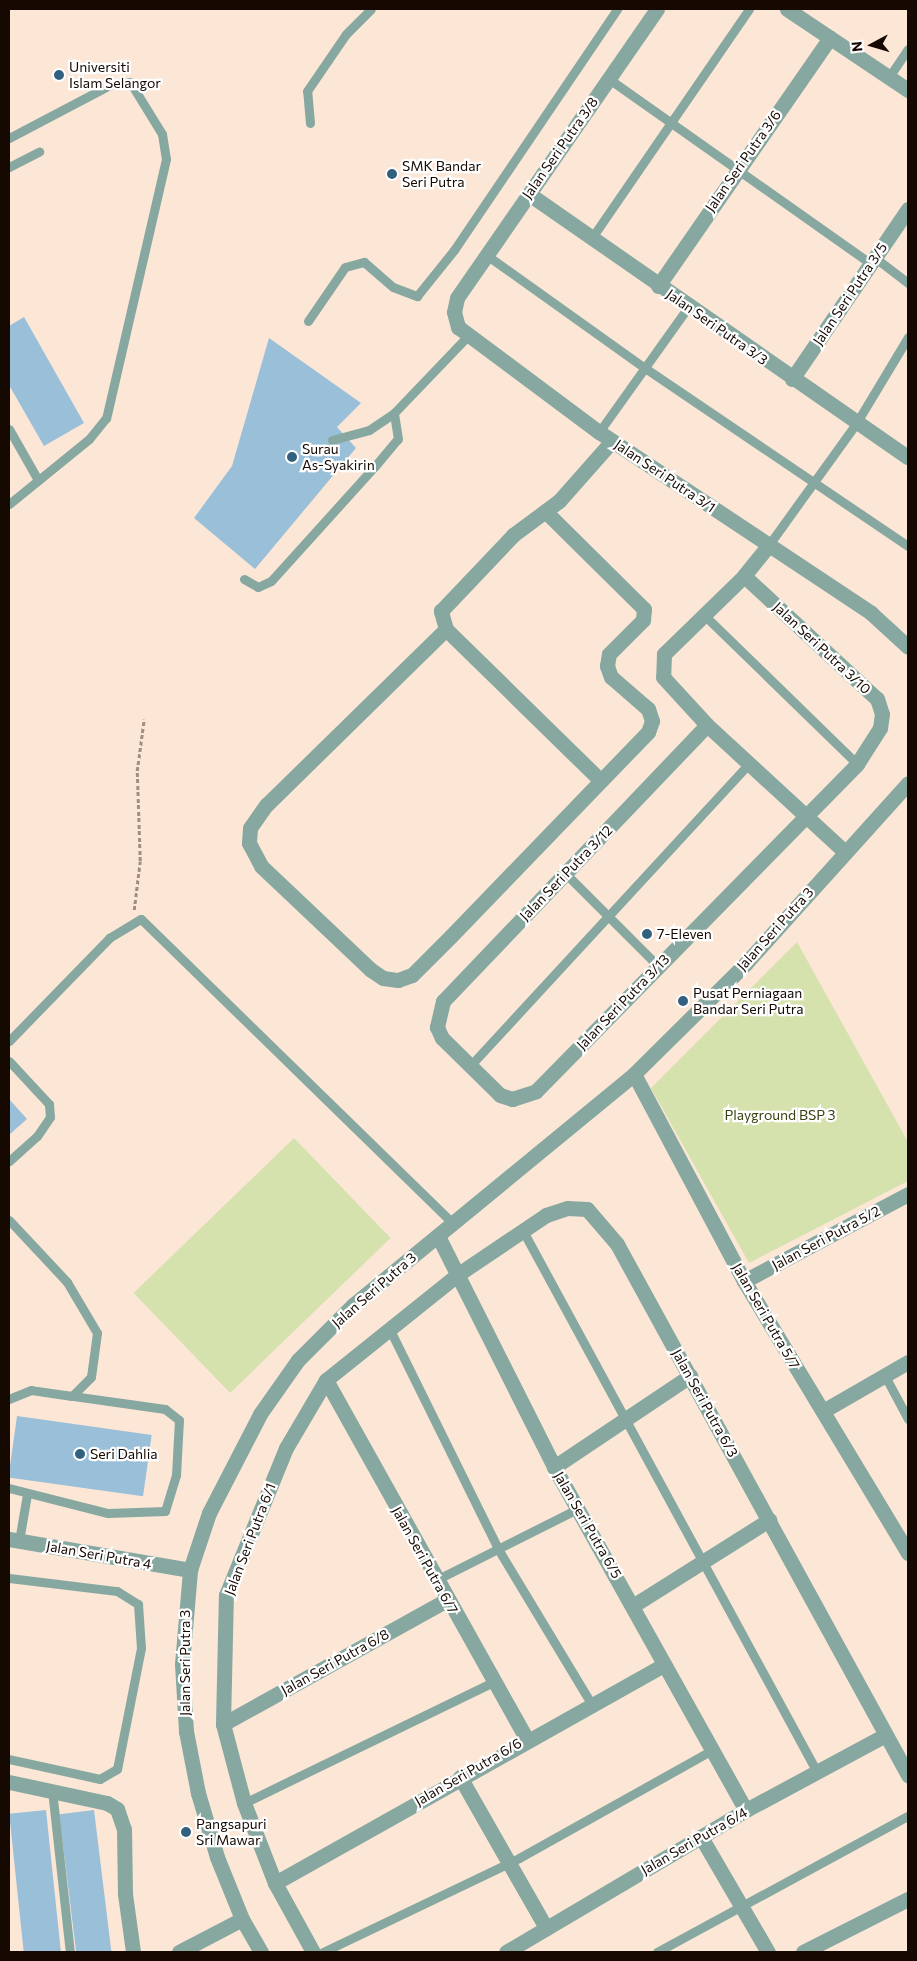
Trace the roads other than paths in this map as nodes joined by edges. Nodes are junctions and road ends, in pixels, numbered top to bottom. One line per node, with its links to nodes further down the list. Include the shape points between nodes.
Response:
1 (371, 9): 11 (lane, via 346,34 306,91)
2 (617, 9): 26 (lane, via 454,250 417,296 393,287 364,262 345,267)
3 (657, 9): 9 (street, Jalan Seri Putra 3/8)
4 (749, 9): 12 (lane)
5 (787, 9): 6 (street)
6 (830, 38): 8 (street); 16 (street, Jalan Seri Putra 3/6)
7 (908, 49): 8 (lane)
8 (889, 77): 10 (street)
9 (609, 79): 12 (lane); 17 (street, Jalan Seri Putra 3/8)
10 (908, 90)
11 (310, 123)
12 (672, 124): 16 (lane); 19 (lane)
13 (9, 138): 38 (lane, via 122,82 135,86 166,147 106,418 89,439)
14 (39, 152): 15 (lane)
15 (9, 167)
16 (736, 170): 21 (lane); 23 (street, Jalan Seri Putra 3/6)
17 (529, 194): 19 (street, Jalan Seri Putra 3/3); 20 (street, Jalan Seri Putra 3/8)
18 (908, 209): 21 (street, Jalan Seri Putra 3/5)
19 (591, 239): 23 (street, Jalan Seri Putra 3/3)
20 (485, 254): 24 (street, Jalan Seri Putra 3/8); 29 (lane)
21 (872, 260): 22 (lane); 30 (street, Jalan Seri Putra 3/5)
22 (908, 282)
23 (658, 286): 25 (street, Jalan Seri Putra 3/3)
24 (464, 288): 27 (street, Jalan Seri Putra 3/1, via 454,312 458,327)
25 (688, 307): 29 (lane); 30 (street, Jalan Seri Putra 3/3)
26 (308, 321)
27 (468, 337): 31 (lane); 34 (street, Jalan Seri Putra 3/1)
28 (908, 337): 32 (lane)
29 (644, 368): 34 (lane); 37 (lane)
30 (792, 379): 32 (street, Jalan Seri Putra 3/3)
31 (394, 413): 35 (lane, via 369,430); 44 (lane, via 398,439 376,466 271,581 258,587)
32 (856, 422): 36 (street, Jalan Seri Putra 3/3); 37 (lane)
33 (9, 429): 38 (lane)
34 (606, 436): 40 (street); 41 (street, Jalan Seri Putra 3/1)
35 (332, 440)
36 (908, 457)
37 (813, 479): 41 (lane); 42 (lane)
38 (38, 480): 39 (lane)
39 (9, 504)
40 (545, 511): 46 (street, via 512,535 447,601 441,611); 52 (street, via 644,609 643,620 609,654 607,666 611,677 648,709 652,721 648,732)
41 (768, 546): 43 (street); 47 (street, Jalan Seri Putra 3/1, via 871,614)
42 (908, 546)
43 (744, 576): 45 (street); 49 (street, Jalan Seri Putra 3/10, via 877,699 882,714)
44 (244, 579)
45 (704, 614): 48 (street, via 664,654 661,666 670,688); 51 (lane)
46 (446, 629): 52 (street); 52 (street, via 256,815 250,828 249,843 261,866 371,970 383,978 398,980 412,975)
47 (908, 647)
48 (707, 725): 50 (street); 56 (street, Jalan Seri Putra 3/12)
49 (880, 728): 51 (street, Jalan Seri Putra 3/13)
50 (749, 764): 54 (street); 57 (lane)
51 (857, 764): 54 (street, Jalan Seri Putra 3/13)
52 (600, 779)
53 (908, 783): 55 (street, Jalan Seri Putra 3)
54 (805, 815): 55 (street); 58 (street, Jalan Seri Putra 3/13)
55 (844, 851): 63 (street, Jalan Seri Putra 3, via 746,963)
56 (566, 874): 57 (lane); 59 (street, Jalan Seri Putra 3/12, via 443,1001)
57 (610, 915): 58 (lane); 62 (lane)
58 (658, 966): 62 (street, Jalan Seri Putra 3/13, via 536,1091 512,1099 500,1096)
59 (436, 1028): 62 (street, Jalan Seri Putra 3/13)
60 (9, 1041): 67 (lane, via 109,938 141,919)
61 (9, 1061): 64 (lane, via 49,1104 50,1118)
62 (469, 1067)
63 (634, 1074): 67 (street, Jalan Seri Putra 3); 71 (street, Jalan Seri Putra 5/7)
64 (9, 1161)
65 (908, 1194): 71 (street, Jalan Seri Putra 5/2)
66 (9, 1220): 77 (lane, via 67,1282 97,1333 91,1377)
67 (454, 1223): 69 (street, Jalan Seri Putra 3)
68 (523, 1231): 70 (street, Jalan Seri Putra 6/3); 74 (street, Jalan Seri Putra 6/3, via 567,1208 587,1209 617,1244); 81 (lane)
69 (438, 1236): 70 (street, Jalan Seri Putra 6/5); 91 (street, Jalan Seri Putra 3, via 353,1305 298,1360 260,1414 232,1467 209,1513)
70 (457, 1275): 72 (street, Jalan Seri Putra 6/1); 82 (street, Jalan Seri Putra 6/5)
71 (744, 1281): 79 (street, Jalan Seri Putra 5/7)
72 (390, 1328): 76 (street, Jalan Seri Putra 6/1); 88 (lane)
73 (908, 1362): 75 (street)
74 (690, 1376): 81 (street); 86 (street, Jalan Seri Putra 6/3)
75 (885, 1376): 79 (street); 80 (lane)
76 (326, 1380): 93 (street, Jalan Seri Putra 6/7); 99 (street, Jalan Seri Putra 6/1, via 286,1448 226,1595)
77 (72, 1396): 78 (lane, via 31,1390); 84 (lane, via 165,1409 179,1420 176,1475 165,1511 108,1514)
78 (9, 1400)
79 (823, 1411): 89 (street, Jalan Seri Putra 5/7)
80 (908, 1419)
81 (624, 1421): 82 (street); 90 (lane)
82 (554, 1467): 85 (street, Jalan Seri Putra 6/5)
83 (9, 1488): 84 (lane)
84 (27, 1494): 87 (lane)
85 (577, 1509): 88 (lane); 95 (street, Jalan Seri Putra 6/5)
86 (769, 1520): 90 (street); 100 (street, Jalan Seri Putra 6/3)
87 (14, 1540): 91 (street, Jalan Seri Putra 4)
88 (498, 1549): 93 (lane); 98 (lane)
89 (908, 1553)
90 (702, 1562): 95 (street); 104 (lane)
91 (190, 1570): 117 (street, Jalan Seri Putra 3, via 182,1664 186,1731 198,1793 217,1857)
92 (9, 1578): 103 (lane, via 117,1591 138,1604 141,1648 117,1769 100,1779)
93 (436, 1580): 94 (street, Jalan Seri Putra 6/7)
94 (446, 1600): 97 (street, Jalan Seri Putra 6/7); 99 (street, Jalan Seri Putra 6/8)
95 (634, 1605): 96 (street, Jalan Seri Putra 6/5)
96 (664, 1665): 98 (street, Jalan Seri Putra 6/6); 102 (street, Jalan Seri Putra 6/5)
97 (495, 1681): 101 (street, Jalan Seri Putra 6/7); 109 (lane)
98 (592, 1706): 101 (street, Jalan Seri Putra 6/6)
99 (223, 1724): 109 (street, Jalan Seri Putra 6/1)
100 (885, 1735): 104 (street, Jalan Seri Putra 6/4); 105 (street, Jalan Seri Putra 6/3)
101 (527, 1739): 106 (street, Jalan Seri Putra 6/6)
102 (712, 1750): 110 (street, Jalan Seri Putra 6/5); 113 (lane)
103 (9, 1759)
104 (817, 1772): 110 (street, Jalan Seri Putra 6/4)
105 (908, 1774)
106 (460, 1777): 113 (street); 114 (street, Jalan Seri Putra 6/6)
107 (9, 1782): 108 (street)
108 (52, 1790): 120 (lane); 121 (street, via 107,1803 117,1809 124,1829 125,1894)
109 (244, 1803): 114 (street, Jalan Seri Putra 6/1)
110 (746, 1810): 112 (street, Jalan Seri Putra 6/4)
111 (908, 1816): 116 (lane)
112 (701, 1837): 116 (street); 118 (street, Jalan Seri Putra 6/4)
113 (510, 1862): 118 (street); 125 (lane)
114 (275, 1884): 124 (street, Jalan Seri Putra 6/1)
115 (908, 1899): 129 (street)
116 (740, 1904): 127 (lane); 128 (street)
117 (242, 1919): 122 (street); 123 (street, Jalan Seri Putra 3)
118 (546, 1928): 119 (street, Jalan Seri Putra 6/4)
119 (525, 1948): 126 (street, Jalan Seri Putra 6/4)
120 (70, 1952)
121 (133, 1952)
122 (180, 1952)
123 (261, 1952)
124 (313, 1952)
125 (323, 1952)
126 (506, 1952)
127 (657, 1952)
128 (768, 1952)
129 (803, 1952)

